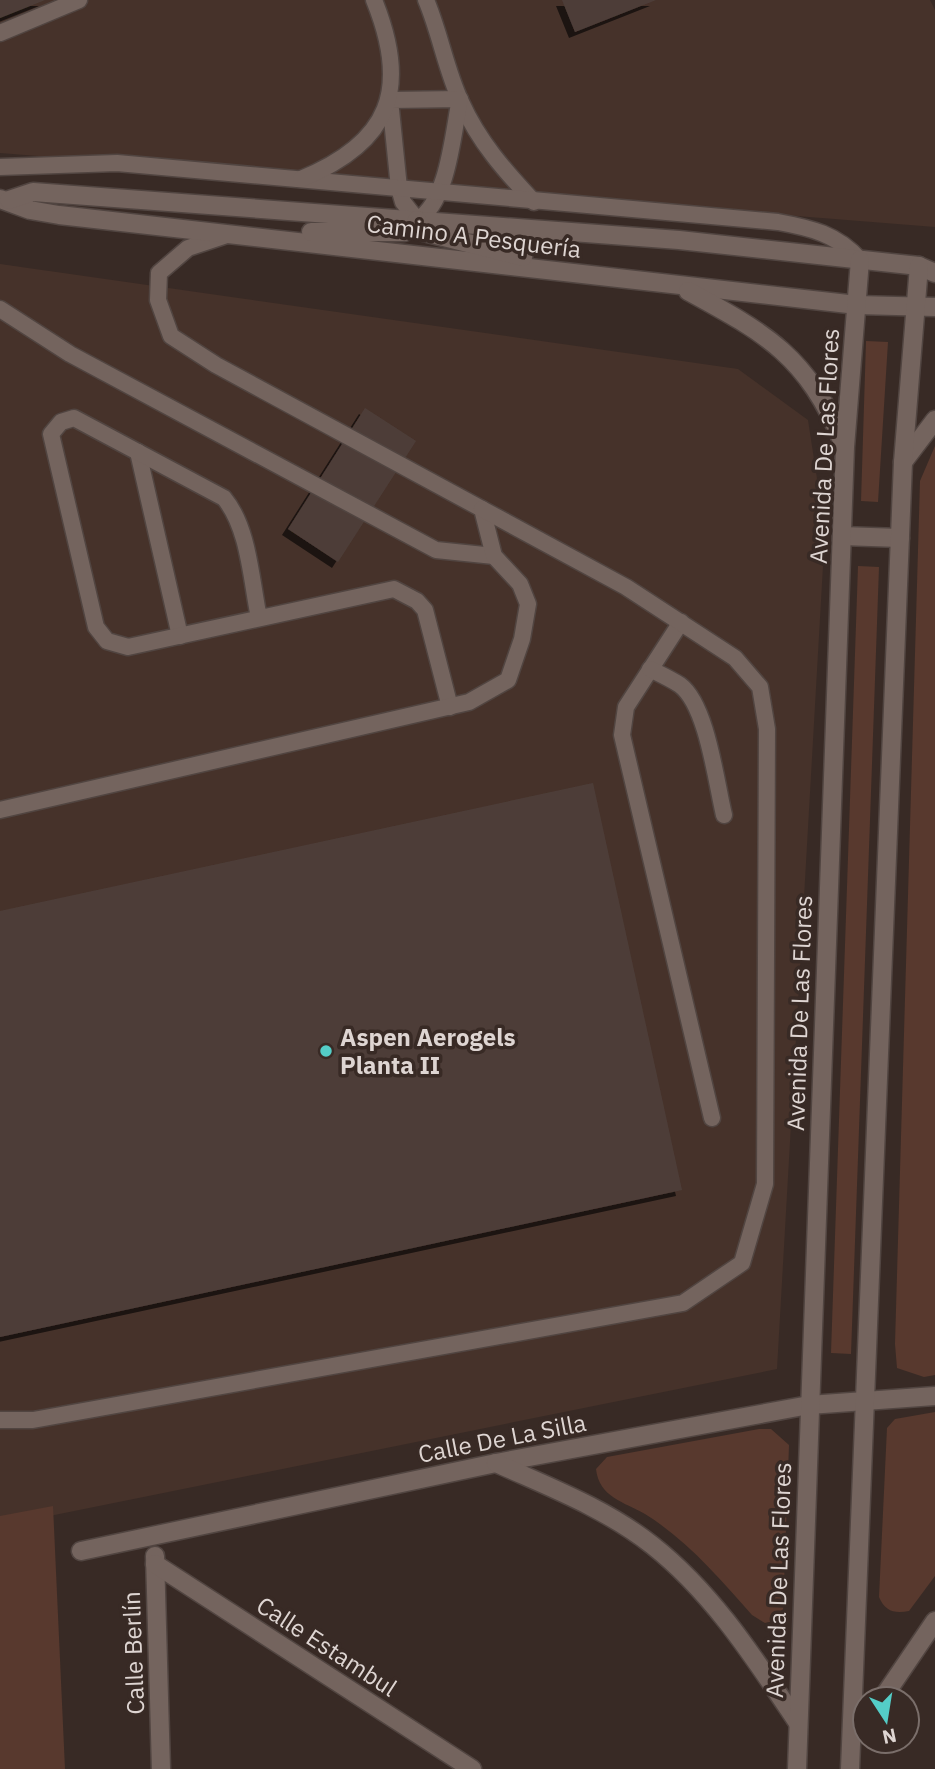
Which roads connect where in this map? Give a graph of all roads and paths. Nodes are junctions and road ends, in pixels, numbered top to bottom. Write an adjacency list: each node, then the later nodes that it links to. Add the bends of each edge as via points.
1 (79, 0): 4 (lane)
2 (374, 0): 6 (lane, via 385,36)
3 (426, 0): 5 (lane)
4 (0, 33)
5 (460, 99): 6 (lane); 10 (lane); 12 (lane, via 487,148)
6 (390, 100): 8 (lane, via 360,144 323,170); 9 (lane)
7 (0, 167): 8 (lane, via 117,163)
8 (298, 180): 9 (lane)
9 (399, 188): 10 (lane); 13 (lane)
10 (440, 192): 12 (lane); 13 (lane)
11 (5, 200): 13 (street, Camino A Pesquería, via 33,192); 14 (street, Camino A Pesquería, via 59,215)
12 (534, 202): 16 (lane, via 798,226 845,243)
13 (417, 220): 15 (street, via 404,232 291,232); 16 (street, Camino A Pesquería, via 679,240); 17 (street, via 424,232 538,261)
14 (232, 233): 15 (street, Camino A Pesquería); 28 (lane, via 188,248 159,273 158,300 171,336)
15 (282, 239): 17 (street, Camino A Pesquería)
16 (860, 260): 18 (street, Camino A Pesquería); 20 (street, Avenida De Las Flores)
17 (543, 269): 19 (street, Camino A Pesquería)
18 (927, 269): 22 (street)
19 (679, 285): 20 (street, Camino A Pesquería); 25 (street, via 768,336 790,357 823,401)
20 (856, 305): 22 (street, Camino A Pesquería); 25 (street, Avenida De Las Flores)
21 (935, 307): 22 (street, Camino A Pesquería)
22 (916, 308): 27 (street)
23 (0, 309): 31 (lane, via 70,354 436,550)
24 (935, 419): 27 (street)
25 (845, 447): 29 (street, Avenida De Las Flores)
26 (138, 452): 32 (lane, via 224,498 234,510); 34 (lane); 34 (lane, via 74,418 61,422 51,434 96,627 107,640 128,647)
27 (903, 462): 30 (street)
28 (482, 509): 31 (lane); 33 (lane)
29 (842, 536): 30 (street); 42 (street, Avenida De Las Flores)
30 (900, 538): 41 (street)
31 (494, 556): 36 (lane, via 520,584 528,604 519,650 508,680)
32 (259, 618): 34 (lane); 36 (lane, via 394,589 425,610)
33 (681, 622): 35 (lane); 43 (lane, via 735,658 760,687 767,729 765,1184 742,1263 682,1303 33,1420)
34 (180, 636)
35 (650, 669): 38 (lane, via 681,685 692,698); 39 (lane, via 626,707 622,735)
36 (450, 707): 37 (lane)
37 (0, 810)
38 (724, 815)
39 (712, 1118)
40 (935, 1396): 41 (street, Calle De La Silla)
41 (864, 1401): 42 (street, Calle De La Silla); 49 (street)
42 (809, 1405): 44 (street, Calle De La Silla); 51 (street, Avenida De Las Flores)
43 (0, 1420)
44 (496, 1463): 45 (street, Calle De La Silla); 51 (street, via 591,1505 652,1545 705,1594)
45 (155, 1536): 46 (street, Calle De La Silla); 47 (street, Calle Berlín)
46 (81, 1551)
47 (155, 1564): 53 (street, Calle Berlín); 54 (street, Calle Estambul)
48 (933, 1629): 50 (street)
49 (853, 1685)
50 (893, 1685)
51 (798, 1723): 55 (street, Avenida De Las Flores)
52 (851, 1746): 56 (street)
53 (161, 1769)
54 (472, 1769)
55 (797, 1769)
56 (850, 1769)

